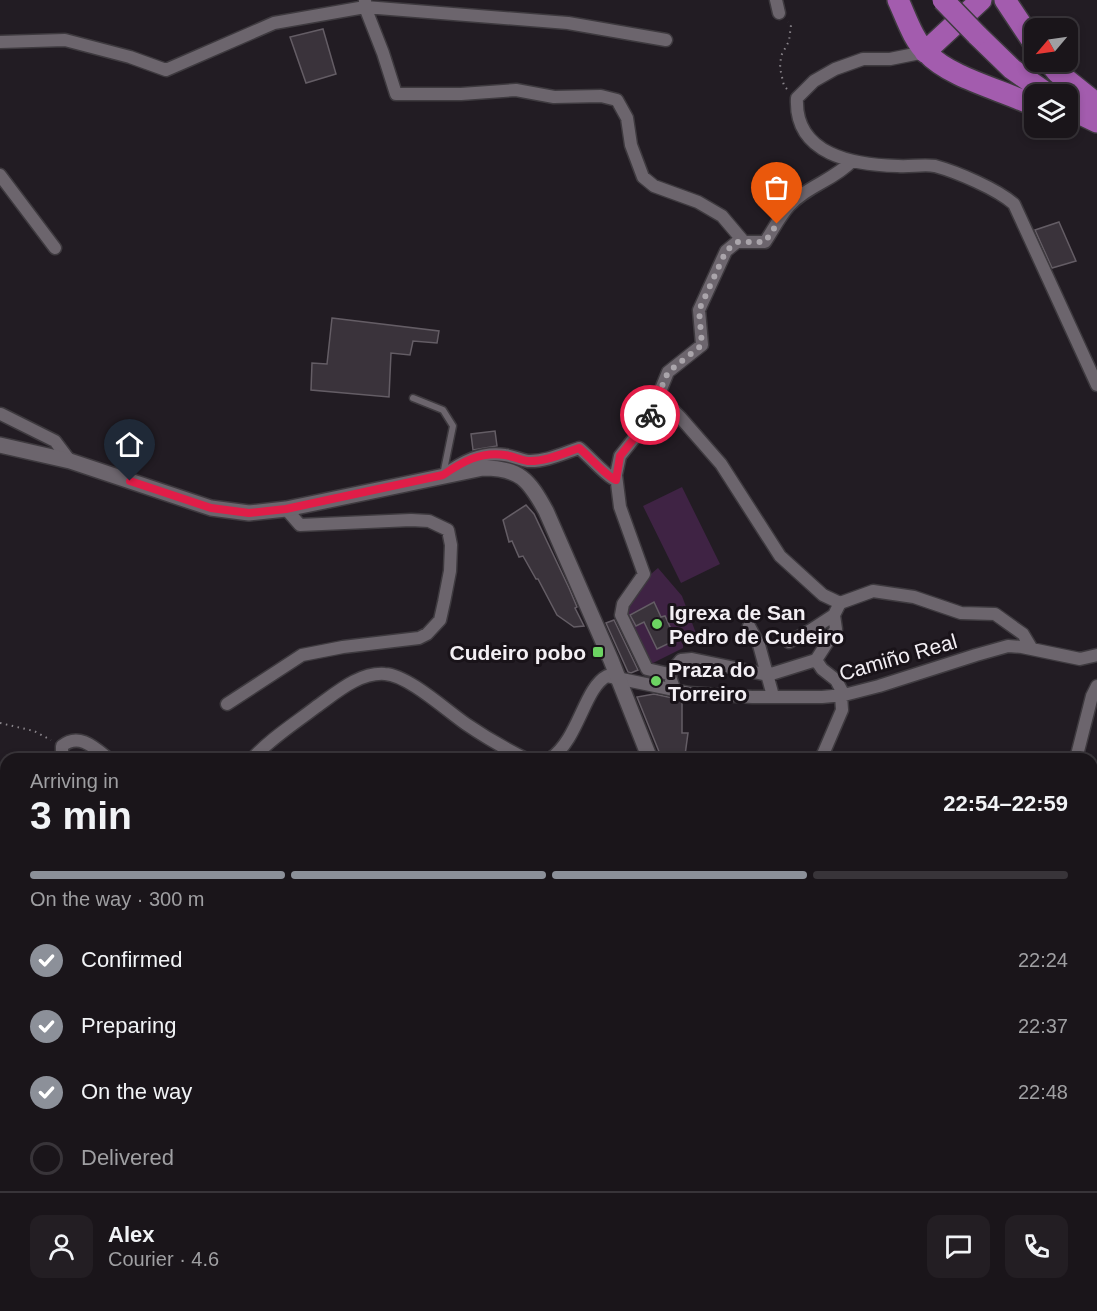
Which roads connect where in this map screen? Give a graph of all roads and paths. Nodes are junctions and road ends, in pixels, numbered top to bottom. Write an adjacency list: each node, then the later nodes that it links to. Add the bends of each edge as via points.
1 (776, 0): 7 (street)
2 (898, 0): 11 (highway)
3 (943, 0): 13 (highway, bridge, via 1012,69)
4 (981, 0): 11 (highway)
5 (1005, 0): 8 (highway)
6 (365, 4): 9 (street, via 568,23); 10 (street, via 274,23 166,70 65,40); 23 (street, via 396,94 516,90 554,97 601,96 617,100 627,118 631,145 643,177 654,186 698,202 722,216)
7 (779, 14): 14 (path, via 791,25 780,68 784,86)
8 (1024, 28)
9 (666, 40)
10 (0, 42)
11 (925, 52): 14 (street, via 854,62 814,81); 15 (highway, via 946,69)
12 (1058, 72): 16 (highway)
13 (1034, 84)
14 (797, 98): 21 (street, via 796,111 805,132 820,149)
15 (1024, 100)
16 (1097, 104)
17 (1078, 113): 18 (highway)
18 (1097, 122)
19 (1078, 127): 20 (highway)
20 (1097, 136)
21 (852, 161): 23 (street, via 789,206 765,242); 25 (street, via 934,166 1004,195 1014,204)
22 (0, 175): 24 (street)
23 (744, 242): 26 (street, via 737,242 726,251 699,310 702,345 668,372)
24 (55, 248)
25 (1097, 385)
26 (658, 395): 32 (street, via 648,421 620,456); 34 (street, via 721,464 780,556 823,595)
27 (412, 398): 31 (lane, via 443,410 453,426)
28 (1, 414): 30 (street, via 55,441)
29 (0, 445): 30 (street)
30 (70, 461): 33 (street, via 211,508 249,513)
31 (443, 475): 32 (street, via 480,456 503,454 542,460 579,448 609,478); 33 (street); 44 (street, via 494,468 512,471 526,479 546,511)
32 (616, 480): 42 (street, via 620,507 644,574 623,604 621,615 646,669)
33 (286, 509): 49 (street, via 300,525 411,520 429,521 447,530 450,571 440,620 419,638 302,655)
34 (840, 603): 35 (street); 39 (street, via 873,591 914,597 961,614 995,614 1023,634)
35 (834, 615): 37 (street); 40 (street, via 836,629)
36 (749, 626): 43 (street)
37 (811, 630): 38 (street); 40 (street)
38 (789, 642)
39 (1032, 649): 41 (street, Camiño Real, via 1080,659); 47 (street, Camiño Real, via 998,648)
40 (819, 655): 43 (street); 47 (street, via 822,669 836,681)
41 (1097, 655)
42 (669, 674): 43 (street, via 681,660 692,658); 46 (street)
43 (768, 675): 48 (street)
44 (618, 677): 46 (street, Camiño Real); 56 (street, via 602,679 572,735); 57 (street)
45 (1097, 686): 59 (street)
46 (675, 691): 48 (street, Camiño Real)
47 (842, 695): 48 (street, Camiño Real); 58 (street, via 842,710)
48 (773, 696)
49 (226, 704)
50 (0, 723): 51 (path, via 34,731)
51 (62, 746): 52 (street); 53 (street, via 80,740)
52 (62, 753)
53 (101, 753)
54 (258, 753): 55 (street, via 347,686 384,673 405,680 467,725)
55 (516, 753)
56 (556, 753)
57 (648, 753)
58 (824, 753)
59 (1078, 753)

